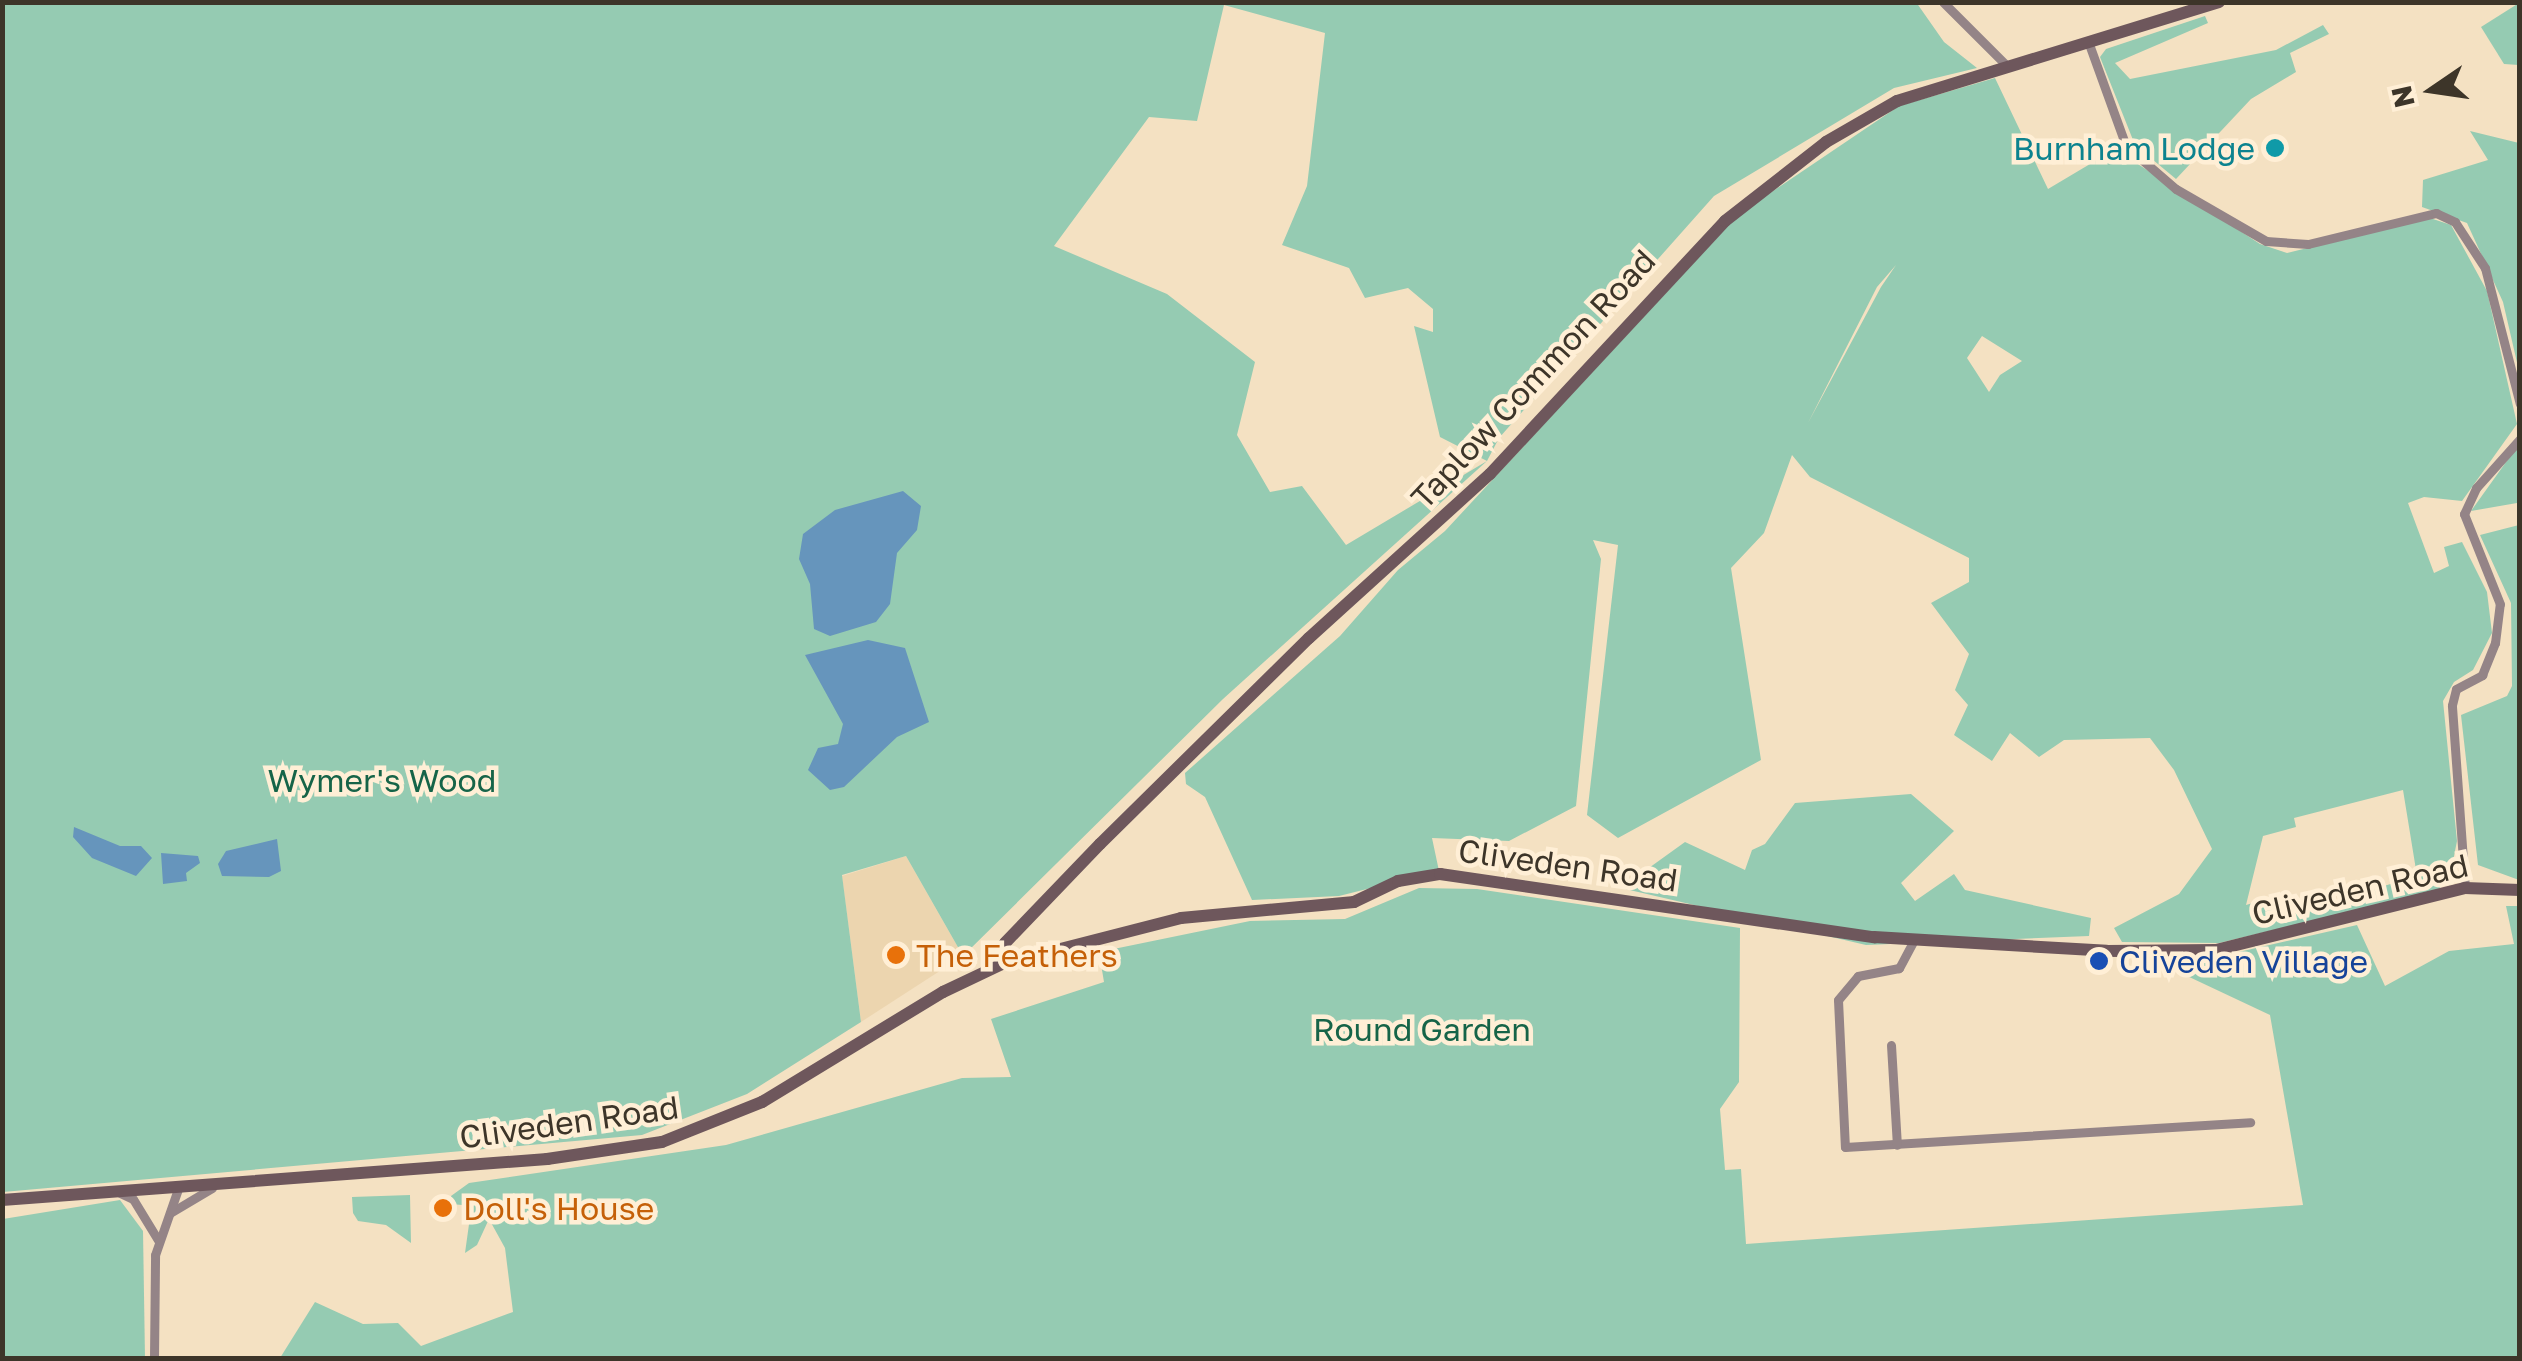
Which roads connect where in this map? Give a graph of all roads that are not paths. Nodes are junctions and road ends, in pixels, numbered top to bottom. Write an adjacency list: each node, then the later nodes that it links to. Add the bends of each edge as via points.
1 (1943, 2): 4 (street)
2 (2219, 2): 3 (street, Taplow Common Road)
3 (2090, 44): 4 (street, Taplow Common Road); 5 (street, via 2126,146 2176,189 2266,240 2308,244 2436,213 2455,222 2485,268)
4 (2006, 65): 10 (street, Taplow Common Road, via 1861,118 1725,221 1490,474 1309,638 1100,844 1005,943)
5 (2520, 404)
6 (2520, 439): 7 (street, via 2476,488 2464,514 2500,604 2482,675 2456,689 2452,705)
7 (2465, 888): 8 (street, Cliveden Road); 9 (street, Cliveden Road, via 2216,950)
8 (2520, 890)
9 (1914, 940): 10 (street, Cliveden Road, via 1440,874 1398,881 1354,902 1181,918); 13 (street, via 1899,968 1858,976 1835,1010 1845,1147)
10 (1002, 964): 14 (street, Cliveden Road, via 699,1131 547,1159)
11 (1891, 1045): 13 (street)
12 (2250, 1122): 13 (street)
13 (1897, 1144)
14 (224, 1183): 15 (street, Cliveden Road); 18 (street)
15 (180, 1184): 16 (street, Cliveden Road); 18 (street)
16 (118, 1192): 17 (street, Cliveden Road); 19 (street, via 133,1199)
17 (2, 1200)
18 (166, 1217): 19 (street)
19 (158, 1240): 20 (street)
20 (154, 1358)

